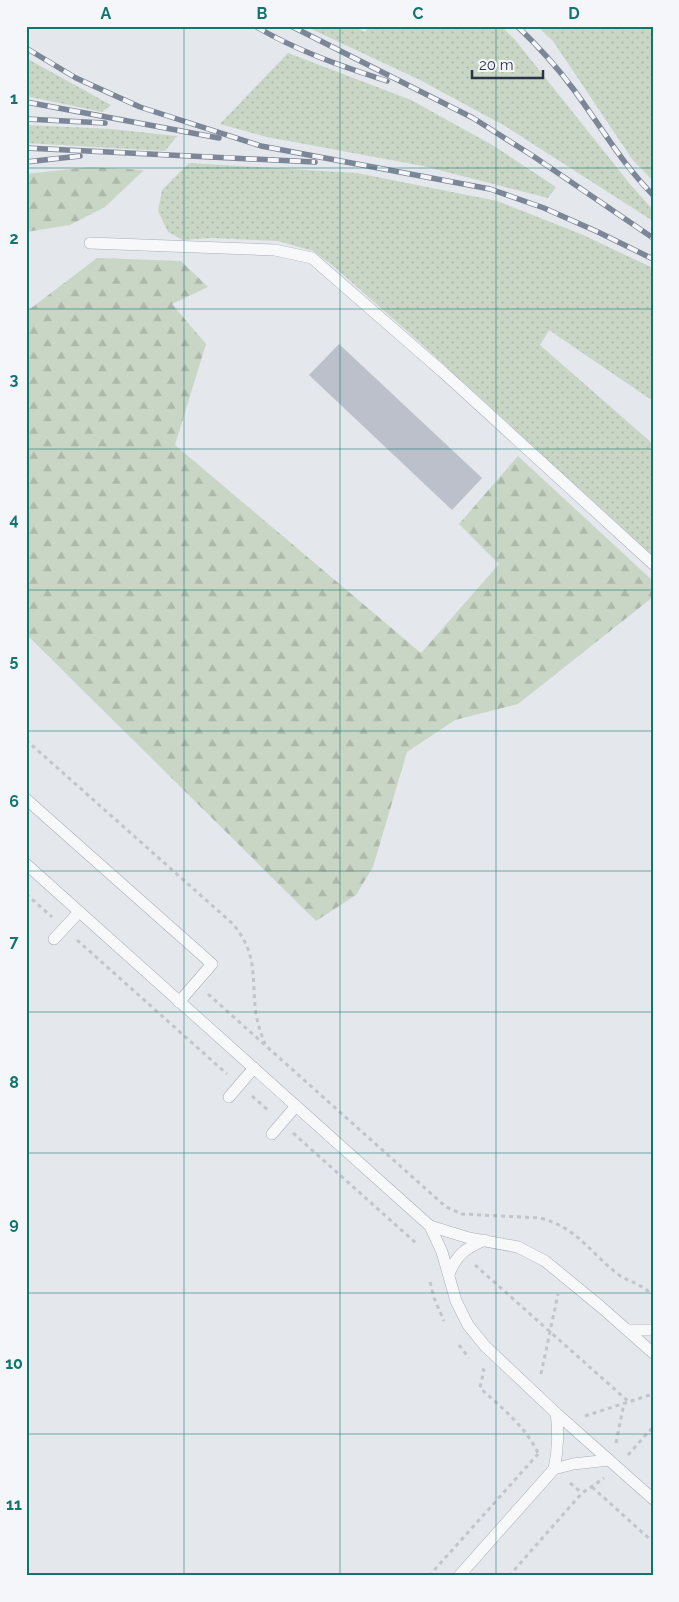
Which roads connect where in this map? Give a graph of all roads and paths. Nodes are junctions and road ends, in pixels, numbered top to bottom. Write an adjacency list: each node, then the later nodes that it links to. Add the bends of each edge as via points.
1 (90, 243): 2 (lane, via 275,250 312,258 444,373)
2 (653, 564)
3 (26, 740): 12 (path, via 233,924 251,956 256,1012)
4 (26, 799): 10 (lane, via 212,964)
5 (26, 864): 7 (lane)
6 (26, 894): 8 (path)
7 (79, 912): 8 (lane); 11 (lane)
8 (64, 928): 9 (lane); 14 (path)
9 (54, 939)
10 (196, 983): 11 (lane); 12 (path)
11 (179, 1002): 13 (lane)
12 (265, 1045): 26 (path, via 446,1207 462,1214 552,1221 575,1234 620,1276 643,1286)
13 (254, 1068): 14 (lane); 16 (lane)
14 (240, 1085): 15 (lane); 17 (path)
15 (229, 1097)
16 (296, 1106): 17 (lane); 19 (lane)
17 (282, 1123): 18 (lane); 21 (path)
18 (272, 1134)
19 (430, 1226): 20 (lane); 23 (lane)
20 (484, 1240): 23 (lane, via 460,1253); 28 (lane, via 518,1247 545,1261)
21 (421, 1248)
22 (470, 1261): 30 (path)
23 (448, 1274): 39 (lane, via 456,1301 485,1346)
24 (430, 1278): 27 (path, via 434,1298)
25 (559, 1289): 30 (path)
26 (653, 1295)
27 (447, 1327)
28 (627, 1330): 29 (lane); 32 (lane)
29 (653, 1330)
30 (550, 1331): 35 (path); 37 (path)
31 (457, 1342): 33 (path)
32 (653, 1353)
33 (474, 1362)
34 (479, 1366): 42 (path, via 484,1370 480,1388 517,1421)
35 (539, 1382)
36 (653, 1394): 37 (path)
37 (629, 1402): 38 (path)
38 (624, 1403): 40 (path); 43 (path)
39 (556, 1413): 43 (lane); 44 (lane, via 558,1449)
40 (577, 1418)
41 (653, 1427): 43 (path)
42 (538, 1454): 44 (path); 49 (path)
43 (613, 1459): 44 (lane); 45 (path, via 610,1474); 47 (lane)
44 (554, 1469): 46 (path); 50 (lane)
45 (592, 1487): 46 (path); 48 (path)
46 (582, 1493): 51 (path)
47 (653, 1499)
48 (653, 1542)
49 (429, 1576)
50 (458, 1576)
51 (509, 1576)

